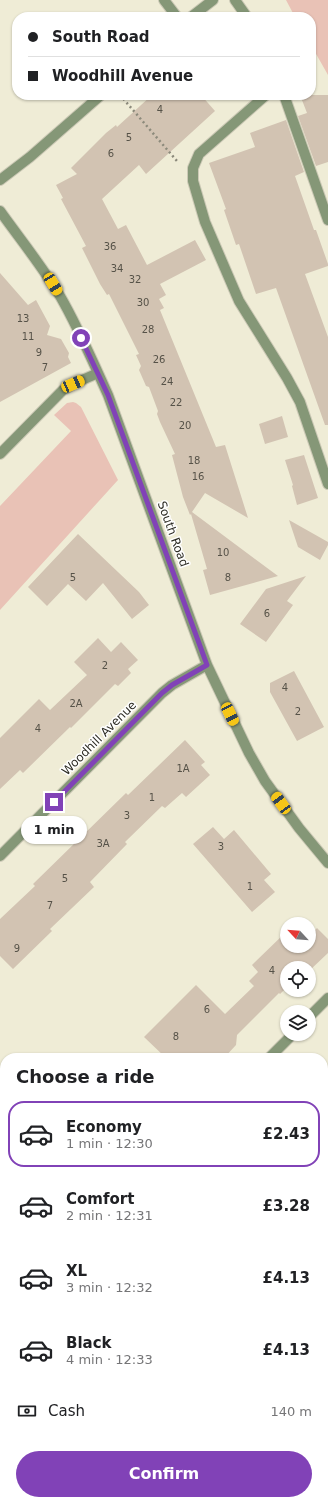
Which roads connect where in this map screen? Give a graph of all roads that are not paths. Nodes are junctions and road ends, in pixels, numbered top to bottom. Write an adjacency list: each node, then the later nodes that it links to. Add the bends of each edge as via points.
1 (164, 0): 4 (street)
2 (213, 0): 5 (street)
3 (235, 0): 6 (street)
4 (173, 12)
5 (197, 12)
6 (243, 12)
7 (95, 100): 10 (street)
8 (260, 100): 15 (street, via 199,154 193,168 193,181 205,222 239,301 300,402)
9 (286, 100): 12 (street)
10 (0, 180)
11 (0, 211): 13 (street, South Road, via 61,297)
12 (328, 220)
13 (98, 373): 14 (street, via 64,390); 16 (street, South Road)
14 (0, 454)
15 (328, 484)
16 (207, 665): 17 (street, Woodhill Avenue, via 162,693); 18 (street, South Road, via 265,781)
17 (0, 856)
18 (328, 863)
19 (328, 998): 20 (street)
20 (316, 1010)
21 (286, 1041): 22 (street)
22 (274, 1053)

